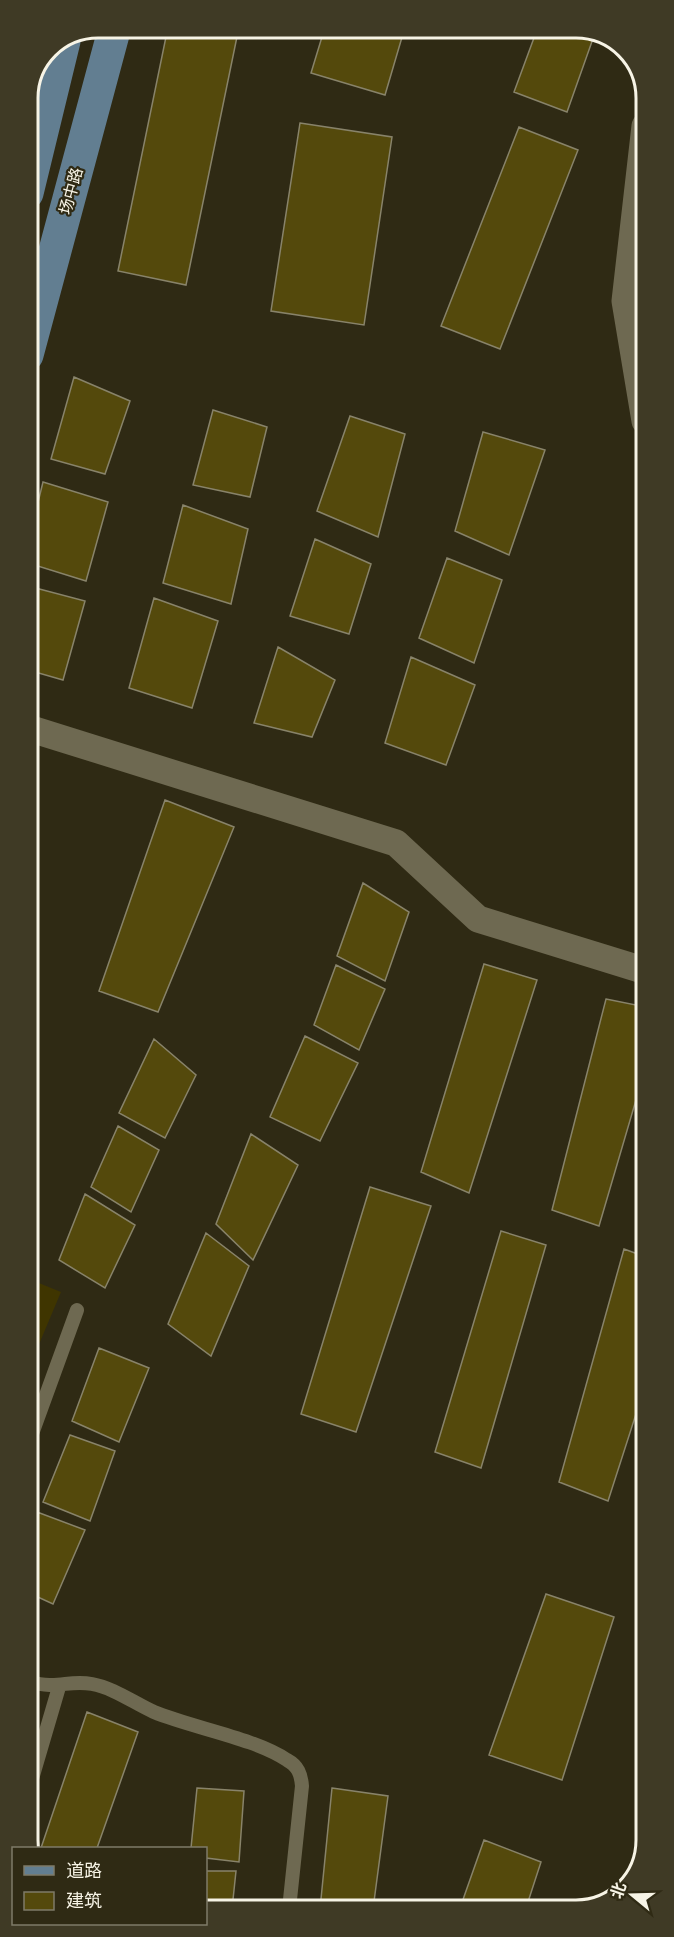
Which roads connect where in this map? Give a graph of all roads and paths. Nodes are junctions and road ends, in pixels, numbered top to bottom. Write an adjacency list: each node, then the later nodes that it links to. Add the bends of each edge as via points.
1 (112, 38): 5 (main road, 场中路)
2 (62, 50): 3 (main road)
3 (38, 148)
4 (636, 204): 6 (street, via 625,300)
5 (38, 314)
6 (636, 367)
7 (38, 731): 8 (street, via 396,843 478,918)
8 (636, 967)
9 (77, 1310): 10 (lane)
10 (38, 1417)
11 (38, 1683): 12 (lane)
12 (59, 1687): 13 (lane); 14 (lane, via 75,1683 95,1685 178,1721 265,1749 293,1763 302,1786)
13 (38, 1758)
14 (290, 1899)

